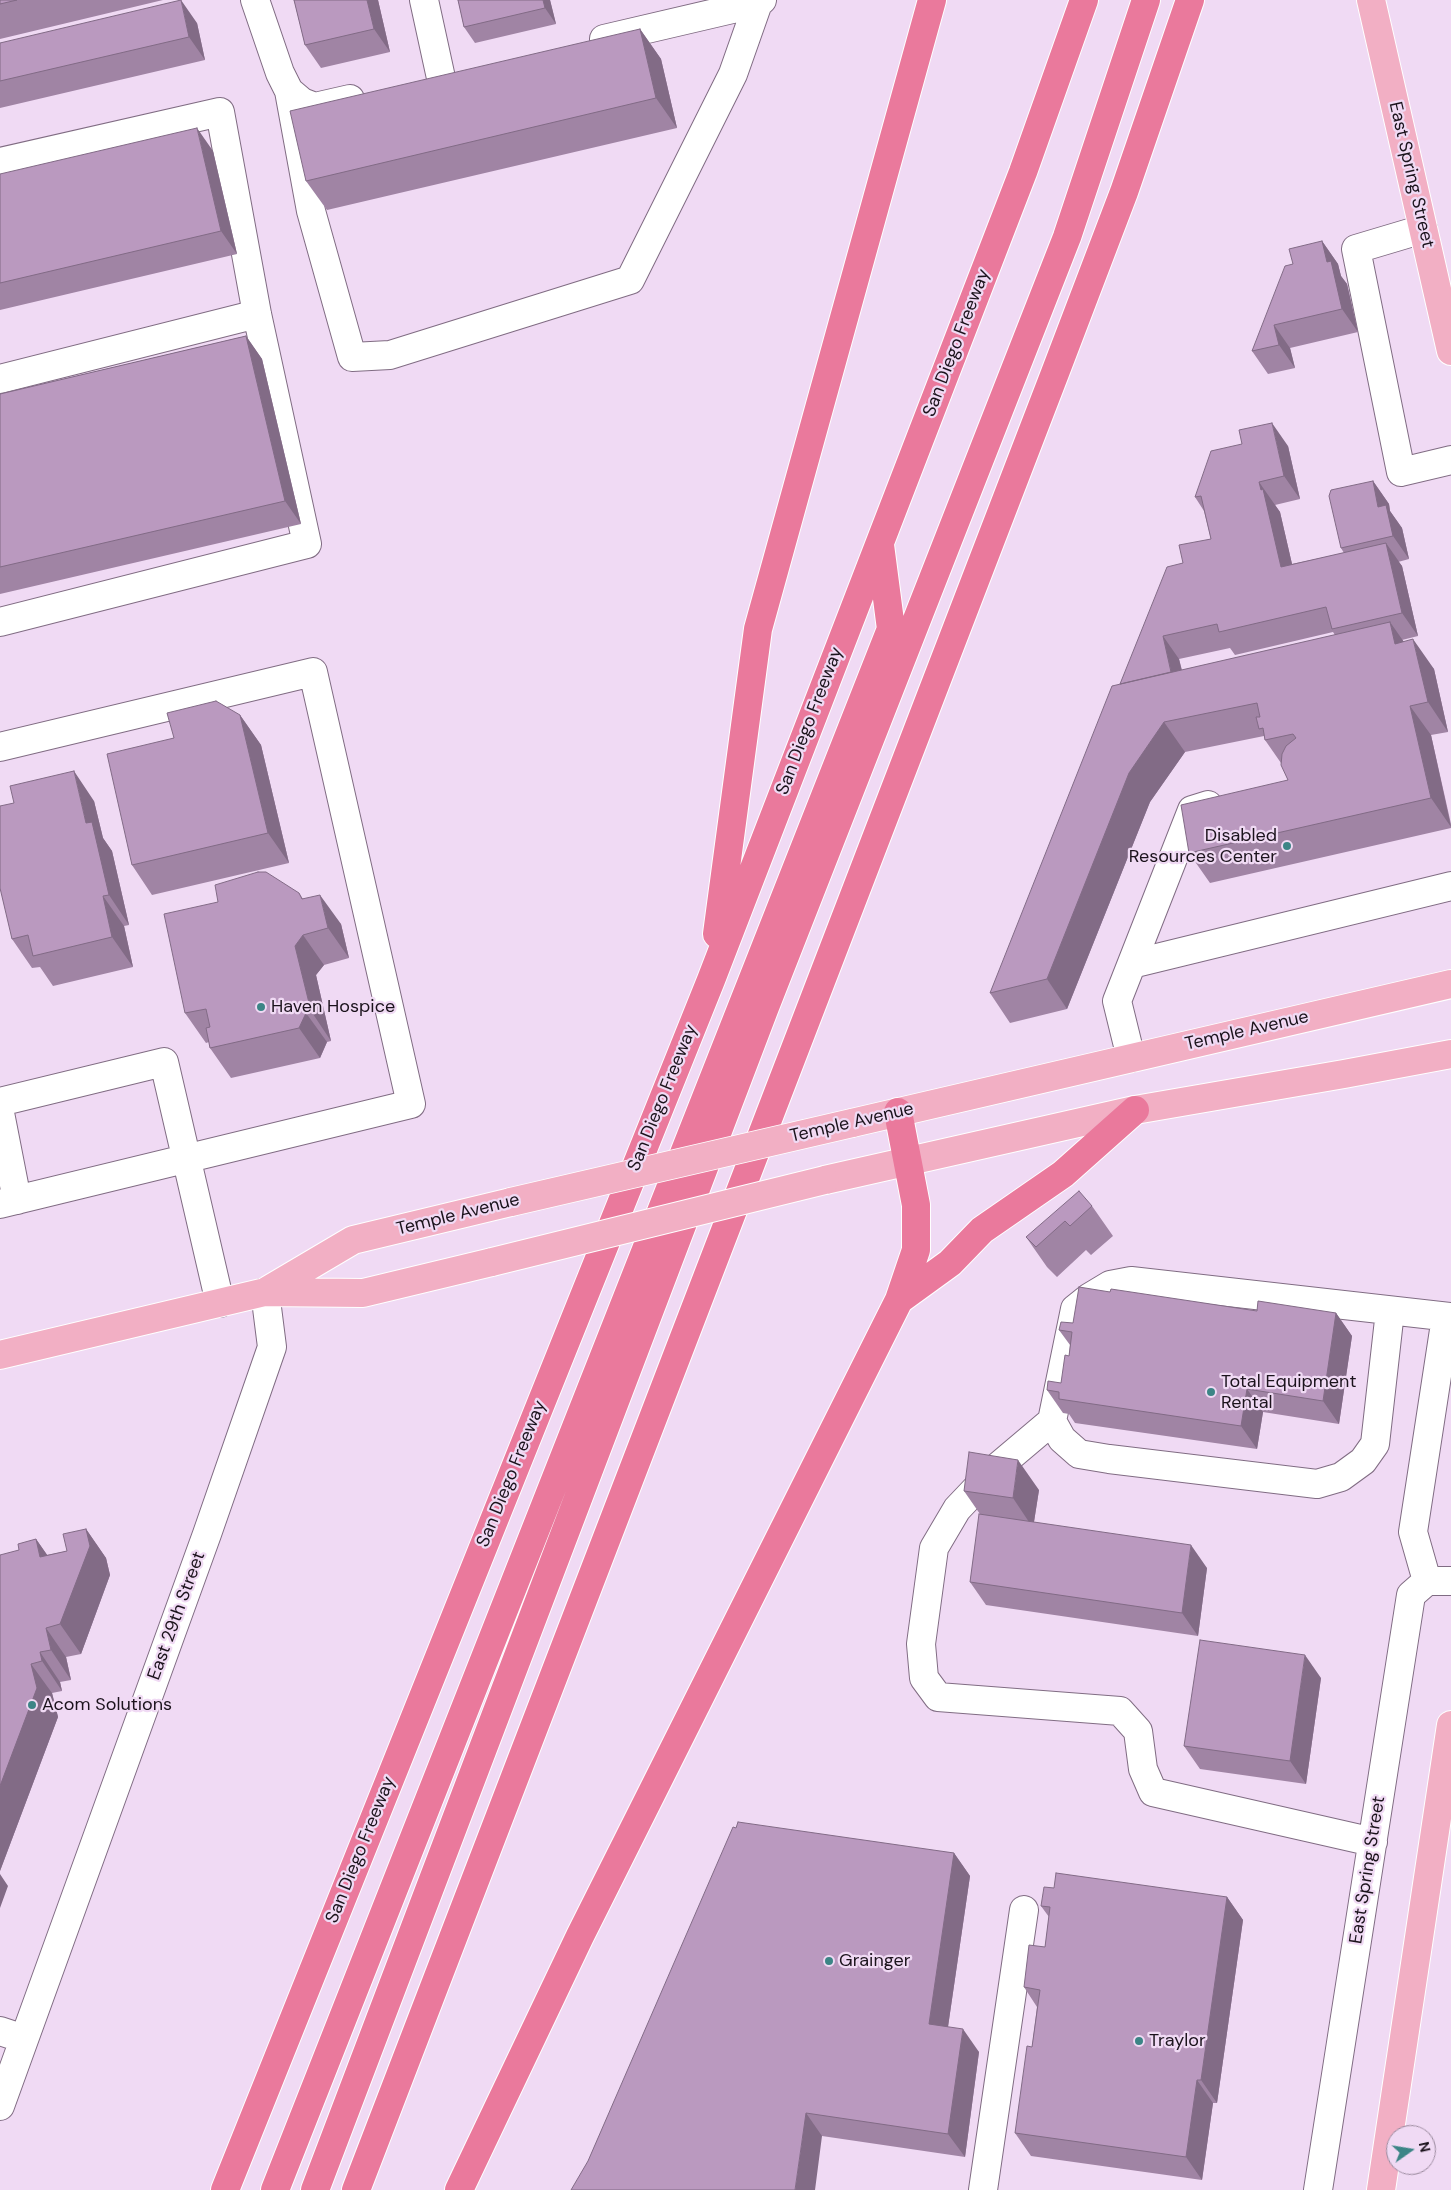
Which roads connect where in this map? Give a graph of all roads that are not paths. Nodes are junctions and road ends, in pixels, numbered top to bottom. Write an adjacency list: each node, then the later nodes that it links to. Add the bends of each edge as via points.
1 (255, 0): 11 (street)
2 (424, 0): 10 (street, via 431,80)
3 (932, 0): 25 (highway, via 758,629)
4 (1084, 0): 19 (highway, San Diego Freeway, via 1023,172)
5 (1146, 0): 51 (highway, via 1067,237 709,1152)
6 (1190, 0): 52 (highway, via 1124,192 1056,373)
7 (1370, 0): 14 (main road, East Spring Street)
8 (760, 1): 9 (street); 11 (street, via 733,74 630,280 390,355 352,358 311,212)
9 (575, 46)
10 (469, 71)
11 (289, 91): 12 (street, via 302,102 315,107)
12 (373, 93)
13 (0, 162): 15 (street, via 220,112)
14 (1423, 229): 16 (main road, East Spring Street); 18 (street, via 1356,249 1401,472)
15 (257, 314): 17 (street); 20 (street, via 308,544)
16 (1451, 351)
17 (0, 379)
18 (1451, 460)
19 (880, 543): 25 (highway, San Diego Freeway); 50 (highway, via 891,629)
20 (0, 622)
21 (0, 746): 33 (street, via 313,672 411,1104)
22 (1229, 798): 24 (street, via 1192,810)
23 (1451, 886): 24 (street)
24 (1132, 964): 28 (street, via 1117,1001)
25 (711, 980): 49 (highway, San Diego Freeway)
26 (1451, 984): 28 (main road, Temple Avenue)
27 (1451, 1054): 30 (main road, Temple Avenue)
28 (1131, 1058): 31 (main road, Temple Avenue)
29 (0, 1102): 33 (street, via 164,1062)
30 (1135, 1110): 34 (main road, Temple Avenue); 37 (highway, via 1063,1174 982,1230 950,1263)
31 (898, 1112): 34 (highway); 36 (main road, Temple Avenue, bridge, via 354,1240)
32 (0, 1113): 35 (street)
33 (186, 1157): 35 (street); 38 (street)
34 (907, 1161): 36 (main road, Temple Avenue, bridge, via 363,1293); 37 (highway, via 916,1205 916,1250)
35 (9, 1202)
36 (265, 1292): 38 (main road, Temple Avenue); 47 (street, East 29th Street, via 272,1347 210,1525)
37 (899, 1300): 53 (highway, via 580,1936)
38 (220, 1302): 41 (main road, Temple Avenue)
39 (1390, 1311): 40 (street); 42 (street, via 1131,1281 1110,1285 1075,1309); 42 (street, via 1375,1444 1363,1461 1341,1478 1317,1484 1109,1460 1079,1454 1062,1439)
40 (1448, 1317): 43 (street, via 1413,1532)
41 (0, 1355)
42 (1052, 1421): 45 (street, via 994,1470 957,1509 934,1548 921,1644 924,1678 938,1697 1120,1711 1138,1731 1143,1769 1153,1792)
43 (1439, 1581): 45 (street, East Spring Street, via 1411,1595)
44 (1451, 1725): 56 (main road)
45 (1372, 1842): 55 (street, East Spring Street)
46 (1024, 1910): 54 (street)
47 (12, 2035): 48 (street, East 29th Street)
48 (0, 2106)
49 (225, 2190)
50 (276, 2190)
51 (315, 2190)
52 (356, 2190)
53 (459, 2190)
54 (983, 2190)
55 (1318, 2190)
56 (1381, 2190)

